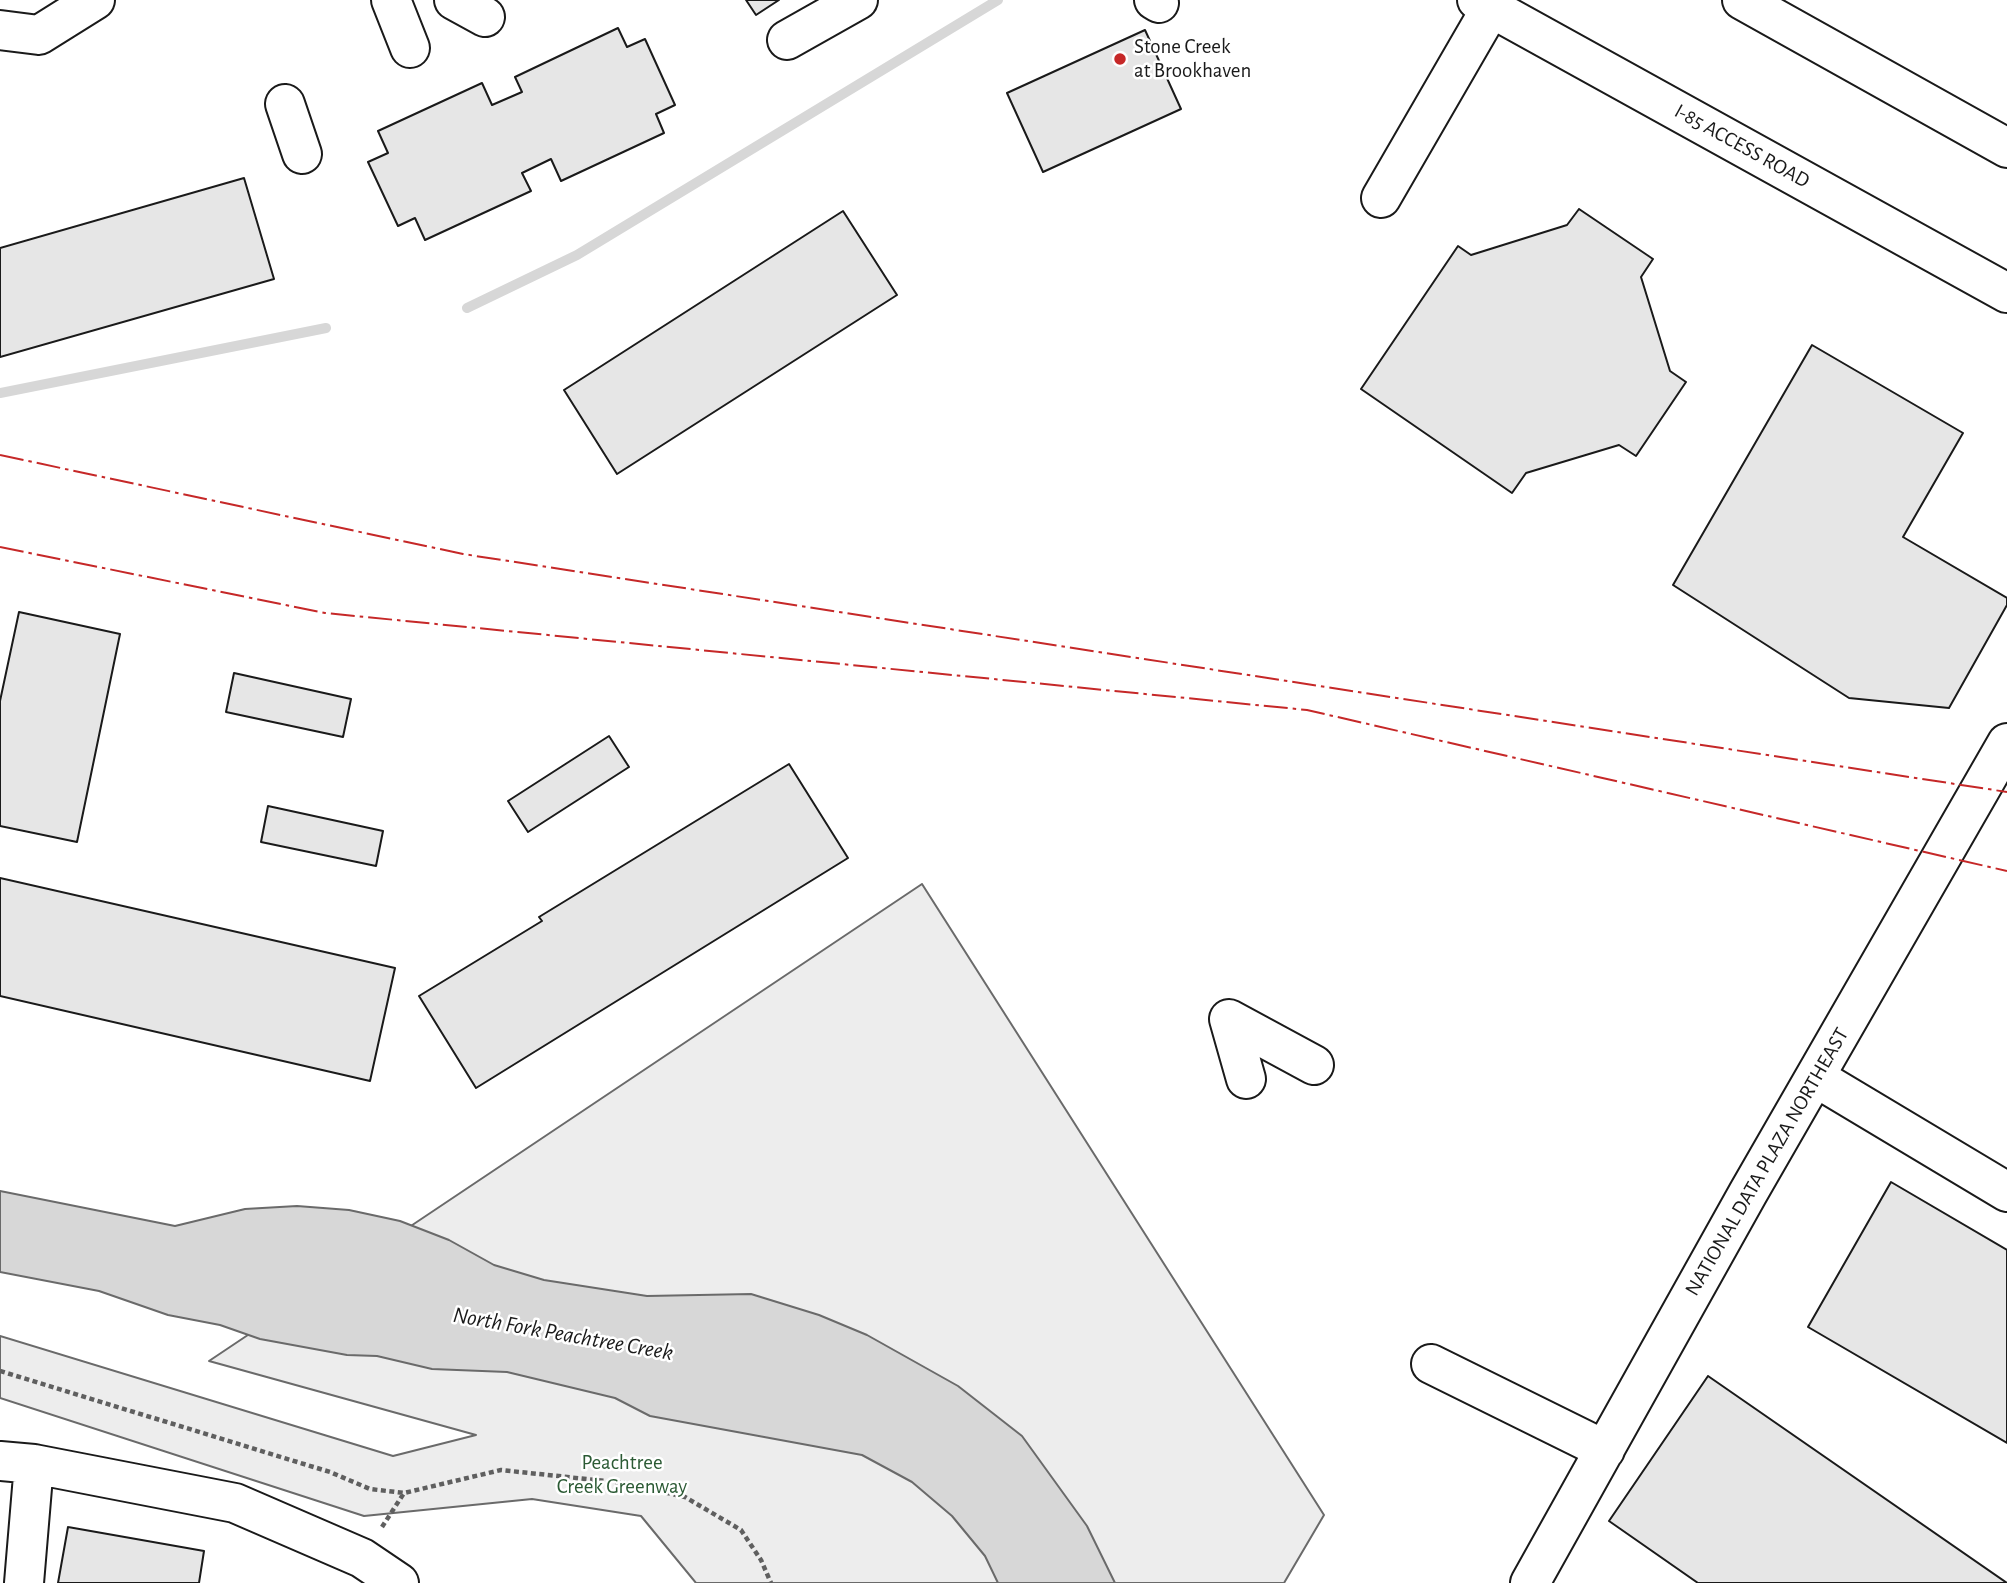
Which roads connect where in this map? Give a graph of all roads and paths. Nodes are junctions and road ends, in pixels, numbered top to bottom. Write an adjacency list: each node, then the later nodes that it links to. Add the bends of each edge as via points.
1 (95, 0): 6 (main road, via 39,35)
2 (390, 0): 8 (main road)
3 (858, 0): 7 (main road)
4 (1742, 0): 10 (main road)
5 (1484, 4): 12 (main road); 13 (main road, I-85 ACCESS ROAD)
6 (0, 30)
7 (787, 40)
8 (410, 47)
9 (285, 104): 11 (main road)
10 (2007, 148)
11 (302, 154)
12 (1381, 198)
13 (2007, 293)
14 (2007, 743): 16 (main road, NATIONAL DATA PLAZA NORTHEAST)
15 (1314, 1065): 17 (main road, via 1229,1019)
16 (1815, 1077): 18 (main road); 21 (main road, NATIONAL DATA PLAZA NORTHEAST)
17 (1246, 1079)
18 (2007, 1192)
19 (1432, 1364): 21 (main road)
20 (0, 1371): 25 (path, via 330,1472 370,1489 404,1493 502,1469 624,1483 685,1497 741,1530)
21 (1605, 1450): 26 (main road, NATIONAL DATA PLAZA NORTHEAST)
22 (17, 1462): 23 (main road); 24 (main road, via 236,1503 362,1558)
23 (24, 1583)
24 (399, 1583)
25 (771, 1583)
26 (1530, 1583)

